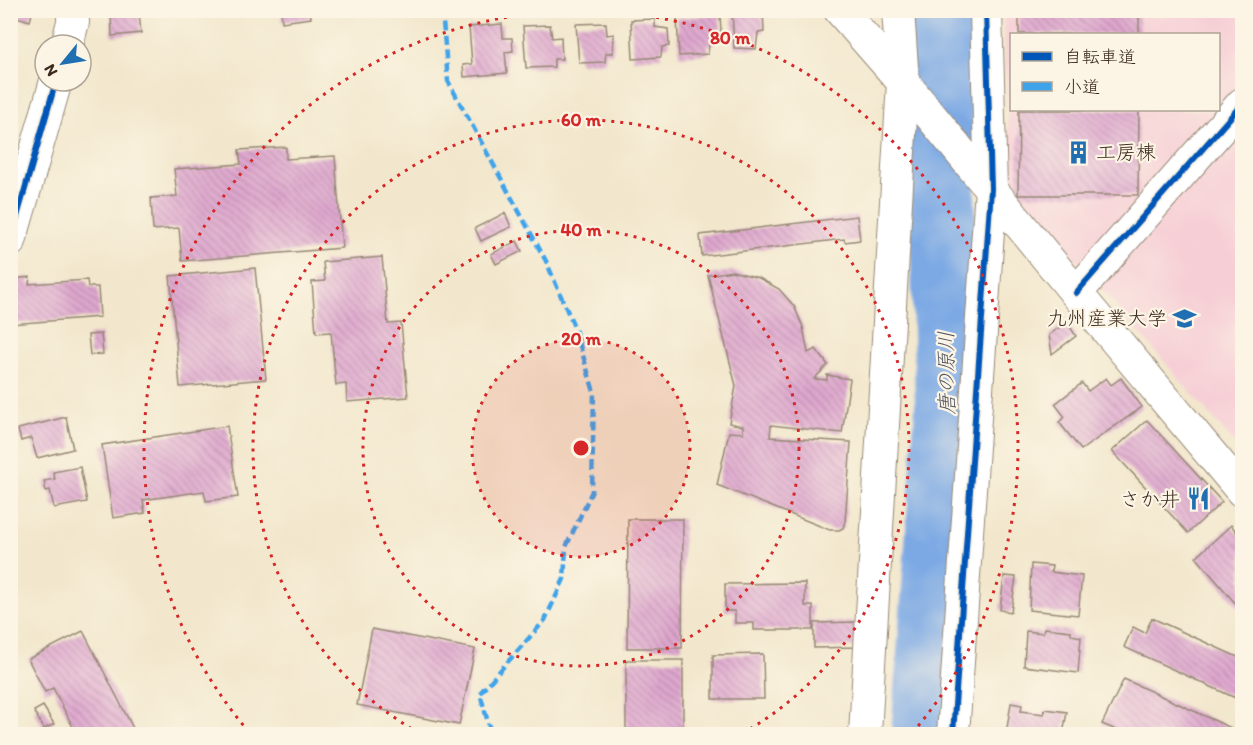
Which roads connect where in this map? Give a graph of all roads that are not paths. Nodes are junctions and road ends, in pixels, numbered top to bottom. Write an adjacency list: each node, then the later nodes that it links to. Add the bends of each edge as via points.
1 (73, 10): 5 (street)
2 (840, 10): 6 (street)
3 (898, 10): 6 (street)
4 (986, 10): 9 (street)
5 (70, 33)
6 (910, 91): 9 (street); 13 (street)
7 (53, 93): 10 (street)
8 (1242, 104): 11 (street)
9 (983, 179): 11 (street); 14 (street)
10 (10, 242)
11 (1076, 293): 12 (street)
12 (1242, 491)
13 (865, 735)
14 (953, 735)

